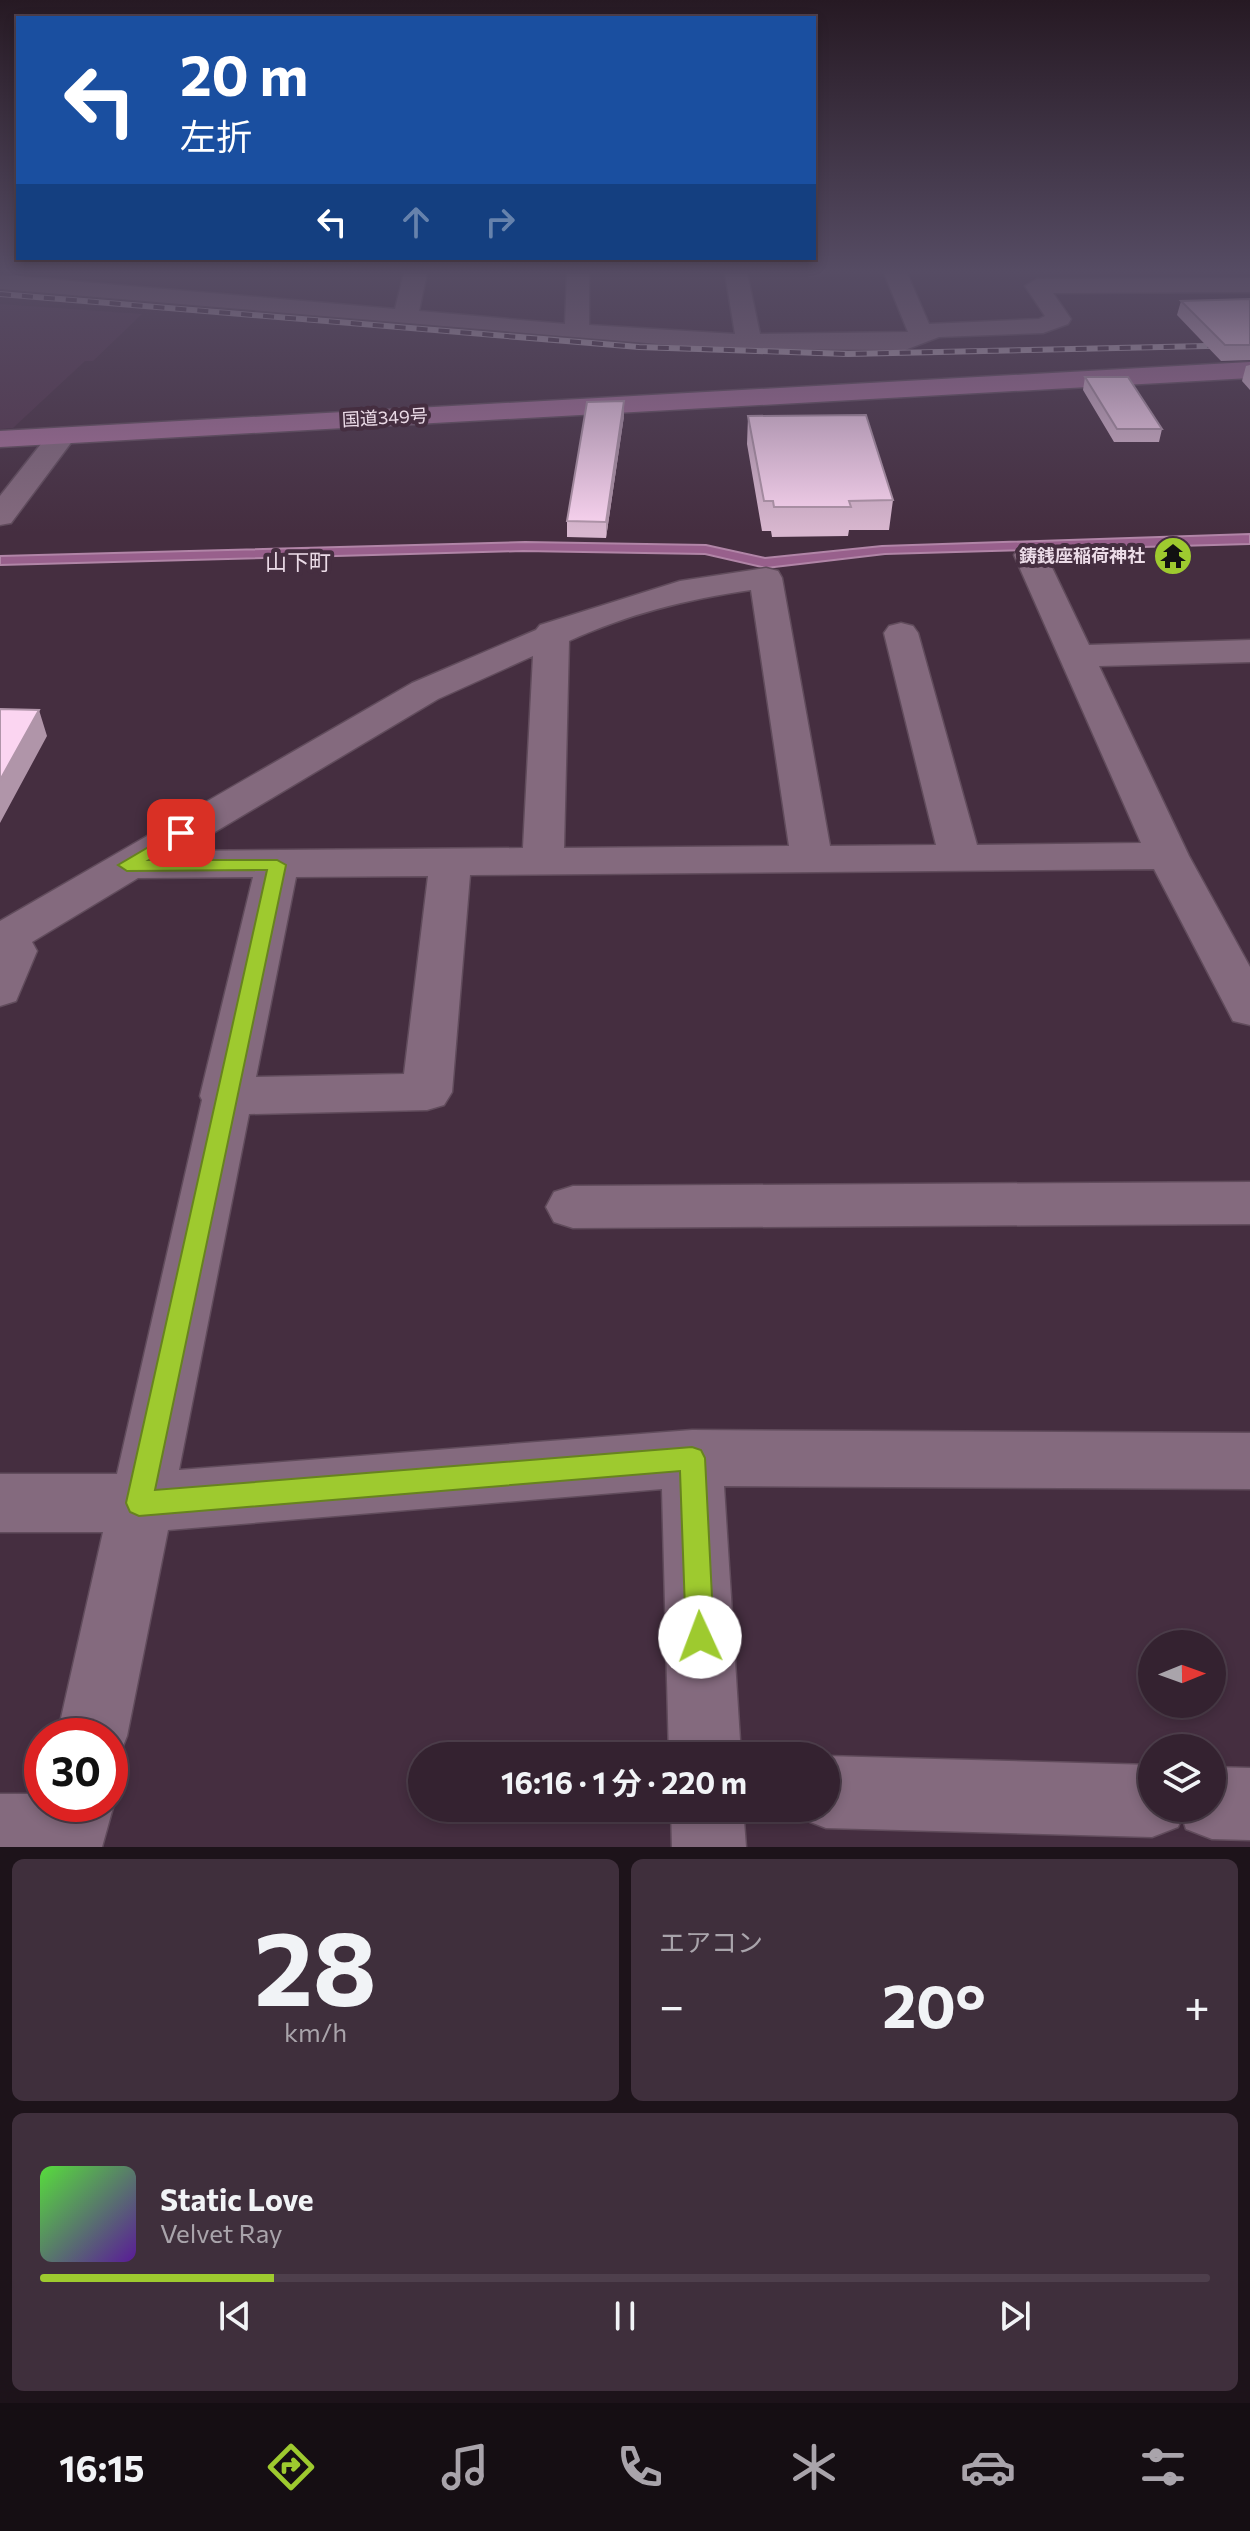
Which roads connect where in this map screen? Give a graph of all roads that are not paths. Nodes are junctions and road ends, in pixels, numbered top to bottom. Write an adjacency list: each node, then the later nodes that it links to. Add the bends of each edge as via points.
1 (1250, 370): 2 (highway, 国道349号)
2 (62, 436): 3 (highway, 国道349号); 4 (street)
3 (0, 439)
4 (0, 516)
5 (1030, 555): 9 (street)
6 (552, 632): 12 (street, via 692,588 766,578); 13 (street); 15 (street, via 425,691)
7 (901, 633): 11 (street)
8 (1250, 651): 9 (street)
9 (1076, 656): 10 (street)
10 (1168, 856): 11 (street); 19 (street)
11 (960, 858): 12 (street)
12 (812, 860): 13 (street)
13 (543, 862): 14 (street)
14 (450, 863): 16 (street); 20 (street, via 427,1092)
15 (127, 865): 16 (street); 17 (street)
16 (277, 865): 20 (street)
17 (0, 943): 18 (street, via 15,951)
18 (0, 990)
19 (1250, 1009)
20 (225, 1096): 26 (street)
21 (1250, 1203): 22 (street)
22 (573, 1207)
23 (692, 1458): 24 (street); 26 (street); 28 (street)
24 (1250, 1461)
25 (0, 1503): 26 (street)
26 (139, 1503): 27 (street)
27 (96, 1718)
28 (704, 1742)
29 (840, 1792): 30 (street)
30 (1138, 1801)
31 (1226, 1803): 32 (street)
32 (1250, 1804)
33 (74, 1822): 35 (street, via 72,1830)
34 (708, 1822): 36 (street)
35 (0, 1831)
36 (709, 1847)

